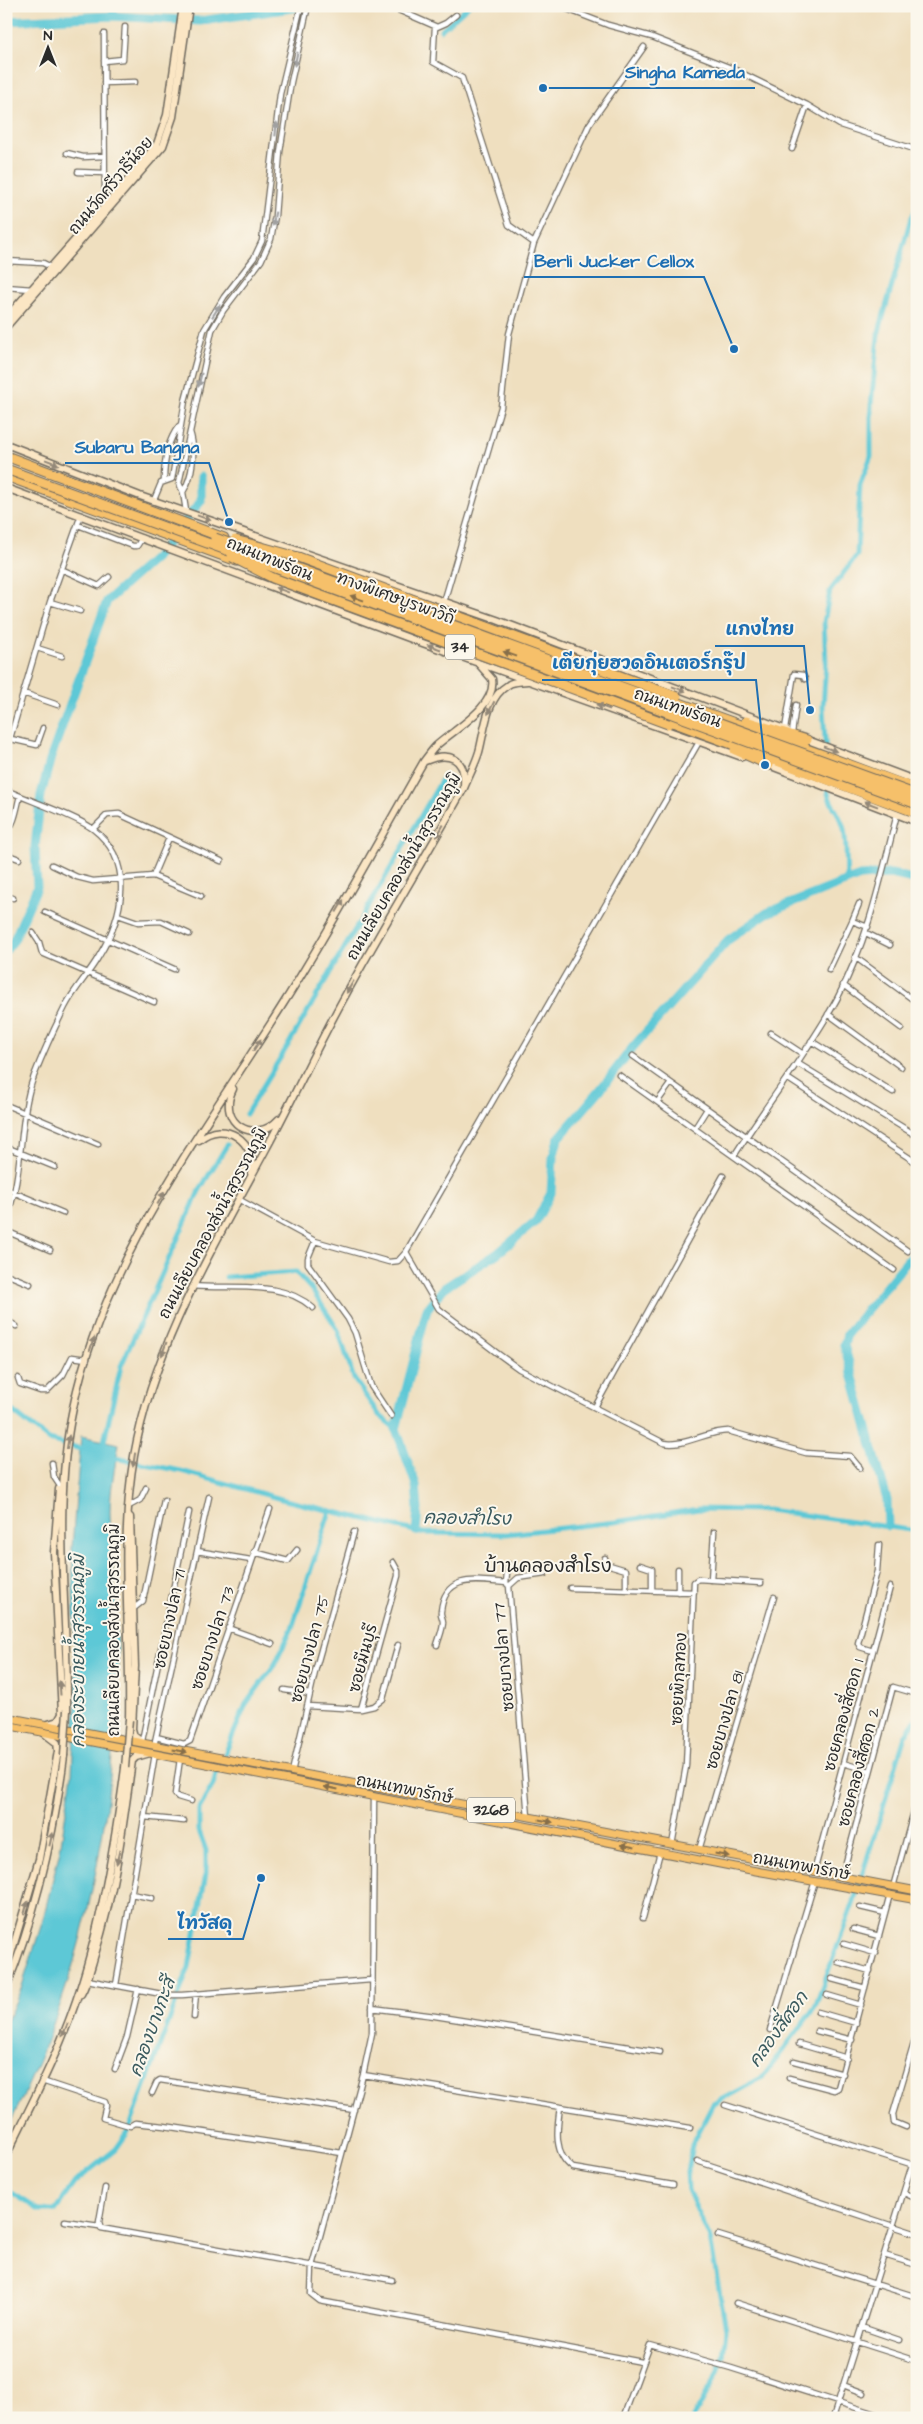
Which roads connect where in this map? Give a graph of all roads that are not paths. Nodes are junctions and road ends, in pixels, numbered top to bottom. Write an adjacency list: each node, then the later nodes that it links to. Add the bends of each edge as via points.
1 (389, 6): 11 (street)
2 (559, 6): 17 (street, via 731,68)
3 (916, 6): 7 (street)
4 (186, 8): 10 (main road, ถนนวัดศรีวารีน้อย)
5 (300, 9): 20 (street, one-way to 5, via 280,94)
6 (308, 9): 21 (street, one-way to 21, via 291,82)
7 (917, 11)
8 (456, 15): 11 (street)
9 (125, 27): 14 (street, via 123,59)
10 (183, 27): 26 (main road, ถนนวัดศรีวารีน้อย, via 161,136); 33 (main road, ถนนวัดศรีวารีน้อย, via 173,117 162,146)
11 (435, 29): 27 (street, via 433,62 462,78 509,224)
12 (104, 34): 14 (street)
13 (644, 47): 27 (street, via 589,125)
14 (104, 61): 16 (street)
15 (135, 82): 16 (street)
16 (104, 83): 23 (street)
17 (807, 104): 18 (street); 19 (street, via 840,124)
18 (792, 149)
19 (917, 150)
20 (274, 151): 21 (street); 34 (street, one-way to 20, via 204,330 254,258 262,241)
21 (280, 152): 35 (street, one-way to 35, via 275,216 267,251 212,330)
22 (67, 153): 23 (street)
23 (104, 156): 25 (street)
24 (78, 172): 25 (street)
25 (104, 173): 26 (street)
26 (105, 206): 29 (main road, ถนนวัดศรีวารีน้อย)
27 (534, 243): 59 (street, via 509,334 501,407)
28 (6, 261): 29 (street, via 43,263)
29 (51, 267): 31 (main road, ถนนวัดศรีวารีน้อย)
30 (6, 287): 31 (street)
31 (33, 289): 32 (main road, ถนนวัดศรีวารีน้อย)
32 (7, 316)
33 (6, 327)
34 (197, 357): 35 (street); 36 (street)
35 (205, 359): 37 (street, one-way to 37)
36 (180, 425): 43 (street); 44 (street, via 168,450)
37 (189, 430): 45 (street); 47 (street, via 192,440 191,477)
38 (6, 444): 48 (main road, ถนนเทพรัตน / 34, one-way to 48)
39 (6, 456): 55 (highway, ถนนเทพรัตน / 34)
40 (6, 460): 53 (highway, ทางพิเศษบูรพาวิถี)
41 (6, 469): 53 (highway, ทางพิเศษบูรพาวิถี, bridge)
42 (6, 476): 65 (highway, ถนนเทพรัตน / 34, via 213,552 418,633)
43 (172, 479): 44 (street); 45 (street)
44 (164, 481): 48 (street)
45 (179, 484): 47 (street)
46 (6, 488): 50 (main road, ถนนเทพรัตน / 34)
47 (183, 492): 49 (street)
48 (154, 500): 49 (main road, ถนนเทพรัตน / 34)
49 (186, 511): 54 (main road, ถนนเทพรัตน / 34, one-way to 54)
50 (81, 516): 51 (street); 52 (main road, ถนนเทพรัตน / 34)
51 (78, 525): 52 (street, via 133,546 137,546); 56 (street)
52 (142, 538): 64 (main road, ถนนเทพรัตน / 34, one-way to 52)
53 (214, 541): 75 (highway, bridge, via 253,544 298,557 677,697); 79 (highway, bridge, via 273,578 722,743); 84 (highway, ทางพิเศษบูรพาวิถี, bridge); 86 (highway, ทางพิเศษบูรพาวิถี, one-way to 53, bridge)
54 (288, 547): 55 (main road, ถนนเทพรัตน); 59 (main road, ถนนเทพรัตน / 34)
55 (298, 565): 62 (highway, ถนนเทพรัตน / 34)
56 (61, 569): 57 (street, via 99,586); 58 (street)
57 (109, 576)
58 (50, 602): 60 (street); 61 (street)
59 (444, 602): 72 (main road, ถนนเทพรัตน / 34, one-way to 72)
60 (80, 611)
61 (36, 648): 63 (street); 68 (street)
62 (536, 651): 65 (highway); 82 (highway, ถนนเทพรัตน / 34)
63 (62, 656)
64 (477, 662): 67 (main road, ถนนเทพรัตน / 34); 78 (main road, ถนนเลียบคลองส่งน้ำสุวรรณภูมิ, via 492,679 491,694 476,714 435,747)
65 (528, 671): 87 (highway, ถนนเทพรัตน / 34, via 722,739)
66 (805, 679): 72 (street, via 803,675 794,674)
67 (527, 681): 76 (main road, ถนนเทพรัตน / 34, one-way to 67); 81 (main road, ถนนเลียบคลองส่งน้ำสุวรรณภูมิ, one-way to 81, via 507,685 500,691 486,719 474,767)
68 (23, 693): 69 (street); 74 (street)
69 (58, 704)
70 (796, 704): 73 (street)
71 (43, 728): 74 (street, via 37,745)
72 (784, 729): 73 (main road, ถนนเทพรัตน / 34)
73 (792, 733): 75 (main road, ถนนเทพรัตน / 34)
74 (11, 738): 77 (street)
75 (808, 740): 80 (main road, ถนนเทพรัตน / 34, one-way to 80)
76 (699, 742): 79 (main road, ถนนเทพรัตน / 34); 157 (street)
77 (6, 752)
78 (424, 761): 81 (main road, via 445,755 456,760 463,771); 124 (main road, ถนนเลียบคลองส่งน้ำสุวรรณภูมิ, one-way to 78, via 286,1000)
79 (769, 765): 88 (main road, ถนนเทพรัตน / 34, one-way to 79)
80 (917, 781)
81 (464, 788): 134 (main road, ถนนเลียบคลองส่งน้ำสุวรรณภูมิ, one-way to 134, via 346,994)
82 (917, 789)
83 (6, 790): 85 (street)
84 (917, 795)
85 (20, 796): 90 (street); 91 (street, via 10,829)
86 (917, 804)
87 (917, 813)
88 (897, 814): 89 (main road, ถนนเทพรัตน / 34); 106 (street)
89 (917, 822)
90 (93, 829): 92 (street, via 107,815 115,813); 98 (street, via 111,849)
91 (6, 831)
92 (169, 838): 95 (street); 97 (street)
93 (6, 854): 94 (street)
94 (19, 859)
95 (221, 861)
96 (52, 865): 98 (street, via 84,879)
97 (153, 876): 98 (street); 100 (street)
98 (122, 880): 104 (street)
99 (6, 896): 101 (street)
100 (201, 896)
101 (13, 898)
102 (859, 904): 105 (street)
103 (45, 912): 109 (street)
104 (118, 914): 108 (street, via 138,922 161,921); 109 (street)
105 (852, 921): 106 (street); 113 (street)
106 (867, 930): 110 (street); 111 (street)
107 (33, 933): 114 (street, via 42,953)
108 (189, 934)
109 (108, 940): 112 (street); 114 (street)
110 (890, 945)
111 (855, 957): 115 (street); 116 (street)
112 (174, 969)
113 (829, 970)
114 (88, 973): 117 (street); 135 (street, via 65,1007 38,1066 30,1087)
115 (843, 985): 118 (street); 119 (street)
116 (915, 1001)
117 (154, 1002)
118 (828, 1014): 121 (street); 126 (street)
119 (901, 1028)
120 (770, 1033): 122 (street)
121 (811, 1041): 122 (street); 130 (street)
122 (802, 1054): 125 (street)
123 (632, 1056): 129 (street)
124 (246, 1062): 134 (main road, via 228,1097 228,1110 235,1122 247,1130 262,1130 274,1125); 141 (main road, ถนนเลียบคลองส่งน้ำสุวรรณภูมิ)
125 (797, 1063): 128 (street); 137 (street)
126 (901, 1067)
127 (619, 1075): 131 (street)
128 (787, 1078): 138 (street); 144 (street)
129 (671, 1083): 131 (street); 133 (street)
130 (893, 1092)
131 (658, 1101): 136 (street)
132 (6, 1105): 135 (street)
133 (707, 1109): 136 (street); 138 (street)
134 (286, 1110): 147 (main road, ถนนเลียบคลองส่งน้ำสุวรรณภูมิ)
135 (26, 1114): 139 (street); 142 (street)
136 (694, 1128): 143 (street)
137 (917, 1136)
138 (746, 1137): 143 (street); 156 (street)
139 (98, 1144)
140 (6, 1147): 142 (street)
141 (191, 1148): 147 (main road, via 210,1133 237,1135 252,1156); 165 (main road, ถนนเลียบคลองส่งน้ำสุวรรณภูมิ, one-way to 141, via 100,1320 131,1251)
142 (21, 1153): 145 (street); 149 (street)
143 (734, 1156): 158 (street)
144 (917, 1163)
145 (55, 1168)
146 (722, 1176): 167 (street)
147 (249, 1182): 150 (main road, ถนนเลียบคลองส่งน้ำสุวรรณภูมิ)
148 (6, 1189): 149 (street)
149 (14, 1193): 151 (street); 152 (street)
150 (238, 1199): 154 (street); 161 (main road, ถนนเลียบคลองส่งน้ำสุวรรณภูมิ)
151 (63, 1213)
152 (6, 1218)
153 (6, 1231): 155 (street)
154 (315, 1241): 157 (street, via 389,1262 398,1260); 168 (street, via 308,1264 348,1319 371,1386)
155 (50, 1250)
156 (908, 1251)
157 (406, 1252): 167 (street, via 439,1309 519,1369)
158 (894, 1270)
159 (6, 1274): 160 (street)
160 (30, 1284)
161 (193, 1286): 162 (street, via 260,1288 301,1298); 176 (main road, ถนนเลียบคลองส่งน้ำสุวรรณภูมิ, one-way to 176, via 168,1338 141,1426)
162 (313, 1308)
163 (6, 1320): 164 (street)
164 (16, 1326)
165 (87, 1359): 166 (street, via 72,1357 58,1383 48,1391 20,1384); 171 (main road, ถนนเลียบคลองส่งน้ำสุวรรณภูมิ, one-way to 165, via 73,1408)
166 (18, 1378)
167 (595, 1407): 170 (street, via 664,1444 728,1432 806,1453 850,1456)
168 (391, 1416)
169 (52, 1463): 172 (street)
170 (860, 1468)
171 (62, 1477): 172 (main road); 258 (main road, ถนนเลียบคลองส่งน้ำสุวรรณภูมิ, one-way to 171, bridge, via 30,1920 57,1813 64,1756 68,1658 61,1554)
172 (60, 1486): 215 (main road, one-way to 172, via 58,1721 62,1714 54,1552)
173 (146, 1488): 176 (street, via 140,1500)
174 (209, 1497): 183 (street, ซอยบางปลา 71)
175 (164, 1500): 202 (street, via 143,1601)
176 (128, 1501): 202 (main road); 263 (main road, ถนนเลียบคลองส่งน้ำสุวรรณภูมิ, bridge, via 125,1551 130,1679 125,1768 117,1827)
177 (270, 1509): 184 (street, ซอยบางปลา 73)
178 (189, 1512): 217 (street)
179 (354, 1532): 209 (street, ซอยบางปลา 75)
180 (714, 1532): 192 (street)
181 (880, 1545): 207 (street, ซอยคลองสี่ศอก 1, via 877,1572 858,1643 860,1647)
182 (297, 1550): 184 (street, via 288,1561)
183 (196, 1551): 186 (street); 216 (street, ซอยบางปลา 71)
184 (254, 1552): 186 (street, ซอยบางปลา 73)
185 (605, 1558): 197 (street, via 606,1564 626,1570)
186 (251, 1560): 203 (street, ซอยบางปลา 73)
187 (393, 1562): 212 (street, ซอยมีนบุรี, via 398,1576)
188 (508, 1564): 194 (street)
189 (547, 1565): 194 (street, via 546,1574 518,1578)
190 (640, 1565): 198 (street, via 652,1569)
191 (678, 1569): 199 (street)
192 (711, 1580): 193 (street); 200 (street, via 696,1580)
193 (762, 1583)
194 (507, 1585): 206 (street, ซอยบางปลา 77, via 472,1580 452,1587 442,1602 440,1614 443,1621); 227 (street, ซอยบางปลา 77)
195 (890, 1587): 207 (street)
196 (570, 1588): 197 (street)
197 (626, 1589): 198 (street)
198 (652, 1590): 199 (street)
199 (678, 1592): 200 (street)
200 (694, 1592): 231 (street, ซอยพิกุลทอง, via 686,1766)
201 (774, 1597): 232 (street, ซอยบางปลา 81)
202 (133, 1609): 217 (main road, via 135,1700 132,1729 134,1736)
203 (228, 1628): 204 (street); 216 (street, ซอยบางปลา 73, via 190,1741 184,1744)
204 (272, 1644)
205 (398, 1645): 212 (street, via 383,1699 374,1706)
206 (438, 1645)
207 (874, 1651): 220 (street, ซอยคลองสี่ศอก 1)
208 (284, 1690): 209 (street)
209 (310, 1694): 211 (street, ซอยบางปลา 75)
210 (917, 1694): 221 (street, ซอยคลองสี่ศอก 2, via 893,1687)
211 (306, 1706): 212 (street, ซอยมีนบุรี); 222 (street, ซอยบางปลา 75)
212 (361, 1709)
213 (6, 1717): 215 (main road, ถนนเทพารักษ์ / 3268)
214 (6, 1725): 215 (main road, ถนนเทพารักษ์ / 3268)
215 (44, 1729): 218 (main road, ถนนเทพารักษ์ / 3268, bridge); 252 (main road, one-way to 215, via 39,1859 58,1751 57,1743)
216 (156, 1737): 218 (street, ซอยบางปลา 71)
217 (142, 1741): 218 (main road)
218 (153, 1749): 219 (main road, ถนนเทพารักษ์ / 3268); 222 (main road, ถนนเทพารักษ์ / 3268, one-way to 222); 226 (street, ซอยบางปลา 71); 255 (main road, one-way to 255, via 132,1761 122,1840 102,1932)
219 (180, 1759): 223 (main road, ถนนเทพารักษ์ / 3268, one-way to 219); 225 (street, via 175,1794)
220 (843, 1763): 221 (street); 234 (street, ซอยคลองสี่ศอก 1)
221 (870, 1771): 235 (street, ซอยคลองสี่ศอก 2)
222 (292, 1772): 227 (main road, ถนนเทพารักษ์ / 3268)
223 (374, 1796): 230 (main road, ถนนเทพารักษ์ / 3268); 256 (street)
224 (917, 1800): 238 (street)
225 (191, 1801)
226 (144, 1817): 228 (street); 240 (street, ซอยบางปลา 71)
227 (528, 1817): 229 (main road, ถนนเทพารักษ์ / 3268, one-way to 229)
228 (184, 1821)
229 (567, 1825): 230 (main road); 231 (main road, ถนนเทพารักษ์ / 3268)
230 (566, 1834): 233 (main road, ถนนเทพารักษ์ / 3268, one-way to 230)
231 (672, 1845): 232 (main road, ถนนเทพารักษ์ / 3268)
232 (699, 1850): 234 (main road, ถนนเทพารักษ์ / 3268, one-way to 234)
233 (660, 1852): 236 (main road, ถนนเทพารักษ์ / 3268); 246 (street)
234 (814, 1872): 235 (main road, ถนนเทพารักษ์ / 3268)
235 (842, 1877): 237 (main road, ถนนเทพารักษ์ / 3268)
236 (815, 1881): 237 (main road, ถนนเทพารักษ์ / 3268); 269 (street)
237 (869, 1887): 238 (main road, ถนนเทพารักษ์ / 3268); 241 (main road, ถนนเทพารักษ์ / 3268)
238 (894, 1887): 239 (main road, ถนนเทพารักษ์ / 3268)
239 (917, 1891)
240 (131, 1894): 242 (street); 257 (street, ซอยบางปลา 71)
241 (890, 1894): 243 (main road, ถนนเทพารักษ์ / 3268); 245 (street)
242 (152, 1898)
243 (917, 1900)
244 (860, 1907): 245 (street)
245 (885, 1914): 248 (street)
246 (643, 1918)
247 (853, 1929): 248 (street)
248 (879, 1936): 250 (street)
249 (844, 1944): 250 (street)
250 (875, 1953): 253 (street)
251 (838, 1962): 253 (street)
252 (6, 1971)
253 (870, 1971): 259 (street)
254 (832, 1979): 259 (street)
255 (87, 1980): 257 (street); 263 (main road)
256 (370, 1980): 261 (street); 265 (street)
257 (116, 1985): 260 (street)
258 (6, 1988)
259 (865, 1988): 264 (street)
260 (138, 1989): 261 (street, via 167,1995); 277 (street, via 127,2037)
261 (196, 1993): 267 (street)
262 (827, 1995): 264 (street)
263 (76, 2001): 281 (main road, ถนนเลียบคลองส่งน้ำสุวรรณภูมิ, one-way to 281)
264 (861, 2005): 268 (street)
265 (372, 2008): 274 (street); 279 (street, via 371,2038)
266 (818, 2012): 268 (street)
267 (194, 2018)
268 (856, 2023): 272 (street)
269 (770, 2030)
270 (817, 2031): 272 (street)
271 (917, 2033): 286 (street, via 893,2114 894,2122)
272 (852, 2040): 275 (street)
273 (799, 2044): 275 (street)
274 (660, 2052)
275 (847, 2058): 278 (street)
276 (794, 2061): 278 (street)
277 (115, 2069)
278 (843, 2074): 280 (street, via 836,2090)
279 (363, 2075): 284 (street); 285 (street)
280 (788, 2078)
281 (42, 2081): 288 (street, via 105,2102 103,2118 130,2126 136,2123 164,2126); 289 (main road, ถนนเลียบคลองส่งน้ำสุวรรณภูมิ)
282 (152, 2093): 285 (street, via 160,2080)
283 (724, 2105): 291 (street)
284 (560, 2107): 287 (street); 292 (street, via 559,2145 573,2168)
285 (354, 2110): 288 (street)
286 (906, 2127)
287 (690, 2128)
288 (342, 2153): 303 (street)
289 (6, 2156)
290 (697, 2161): 298 (street)
291 (915, 2166): 294 (street)
292 (673, 2185)
293 (105, 2188): 297 (street)
294 (904, 2194): 295 (street); 298 (street)
295 (913, 2197)
296 (66, 2221): 297 (street)
297 (99, 2226): 303 (street)
298 (893, 2226): 300 (street); 301 (street)
299 (718, 2234): 305 (street)
300 (917, 2234)
301 (884, 2255): 302 (street); 305 (street)
302 (917, 2265)
303 (312, 2266): 304 (street); 312 (street, via 311,2294 320,2301)
304 (392, 2280)
305 (875, 2284): 306 (street); 308 (street)
306 (917, 2297)
307 (736, 2303): 310 (street)
308 (861, 2327): 309 (street); 310 (street)
309 (899, 2340)
310 (857, 2342): 311 (street); 313 (street)
311 (917, 2361)
312 (642, 2362): 315 (street, via 650,2345); 316 (street)
313 (843, 2386): 314 (street); 315 (street)
314 (864, 2393)
315 (838, 2402): 317 (street); 318 (street)
316 (623, 2418)
317 (832, 2418)
318 (888, 2418)

